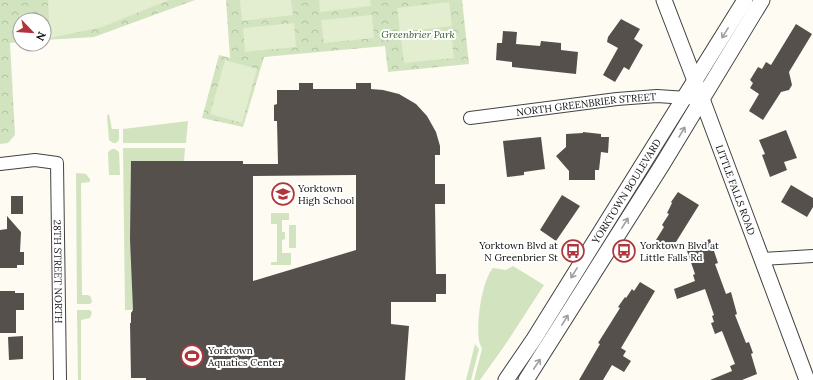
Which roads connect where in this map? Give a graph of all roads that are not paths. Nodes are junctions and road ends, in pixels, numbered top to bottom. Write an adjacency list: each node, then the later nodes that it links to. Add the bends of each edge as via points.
1 (664, 0): 4 (street, LITTLE FALLS ROAD)
2 (745, 0): 4 (street, YORKTOWN BOULEVARD, one-way to 4)
3 (762, 0): 6 (street, YORKTOWN BOULEVARD)
4 (695, 80): 5 (street, YORKTOWN BOULEVARD); 6 (street, LITTLE FALLS ROAD)
5 (684, 98): 6 (street, NORTH GREENBRIER STREET); 7 (street, NORTH GREENBRIER STREET, via 657,96 616,99); 12 (street, YORKTOWN BOULEVARD, one-way to 12)
6 (702, 99): 10 (street, LITTLE FALLS ROAD); 13 (street, YORKTOWN BOULEVARD, one-way to 6)
7 (470, 118)
8 (0, 164): 11 (street, 28TH STREET NORTH, via 35,160 57,163)
9 (813, 256): 10 (street)
10 (762, 259): 14 (street, LITTLE FALLS ROAD)
11 (60, 380)
12 (506, 380)
13 (526, 380)
14 (807, 380)

